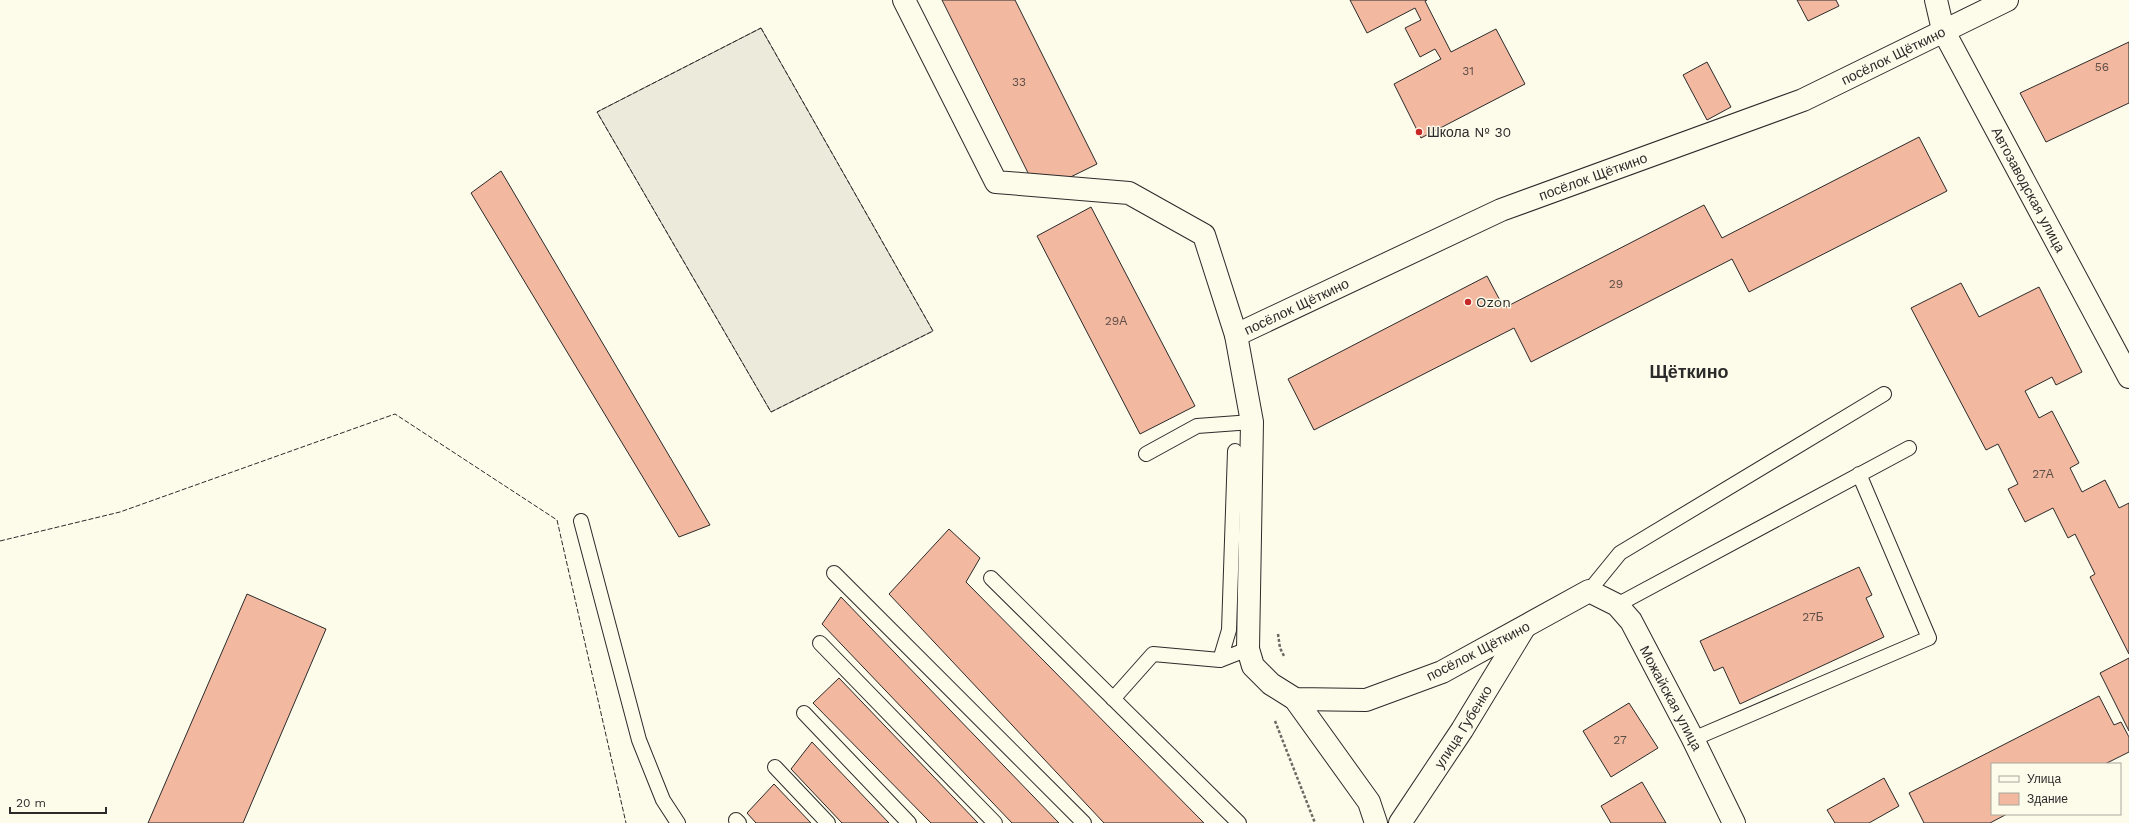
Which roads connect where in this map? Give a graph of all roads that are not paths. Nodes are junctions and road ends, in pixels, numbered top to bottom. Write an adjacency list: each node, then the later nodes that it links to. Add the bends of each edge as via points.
1 (904, 0): 5 (street, via 996,182 1130,193 1204,235)
2 (1936, 0): 4 (street, Автозаводская улица)
3 (2007, 0): 4 (street, посёлок Щёткино)
4 (1943, 30): 5 (street, посёлок Щёткино, via 1803,100 1501,210); 6 (street, Автозаводская улица)
5 (1236, 335): 8 (street, посёлок Щёткино)
6 (2129, 377)
7 (1884, 394): 16 (lane, via 1620,553)
8 (1252, 422): 11 (lane, via 1197,426); 20 (street, посёлок Щёткино)
9 (1908, 448): 12 (lane)
10 (1235, 451): 21 (lane, via 1229,630)
11 (1146, 454)
12 (1859, 474): 17 (lane); 25 (lane, via 1928,638)
13 (581, 521): 27 (lane, via 639,740 664,800)
14 (834, 573): 31 (lane)
15 (991, 578): 22 (lane)
16 (1589, 591): 17 (street, Можайская улица); 18 (street, посёлок Щёткино)
17 (1617, 605): 25 (street, Можайская улица, via 1631,621)
18 (1524, 628): 23 (street, посёлок Щёткино, via 1442,672 1366,700); 34 (street, улица Губенко, via 1462,730)
19 (820, 643): 30 (lane)
20 (1248, 649): 21 (lane); 23 (street, посёлок Щёткино, via 1253,666 1270,684)
21 (1220, 660): 22 (lane, via 1153,654)
22 (1113, 699): 32 (lane)
23 (1295, 700): 33 (street, via 1369,802)
24 (804, 713): 29 (lane)
25 (1693, 739): 35 (street, Можайская улица)
26 (775, 767): 28 (lane)
27 (678, 823)
28 (828, 823)
29 (909, 823)
30 (995, 823)
31 (1084, 823)
32 (1239, 823)
33 (1376, 823)
34 (1400, 823)
35 (1734, 823)

